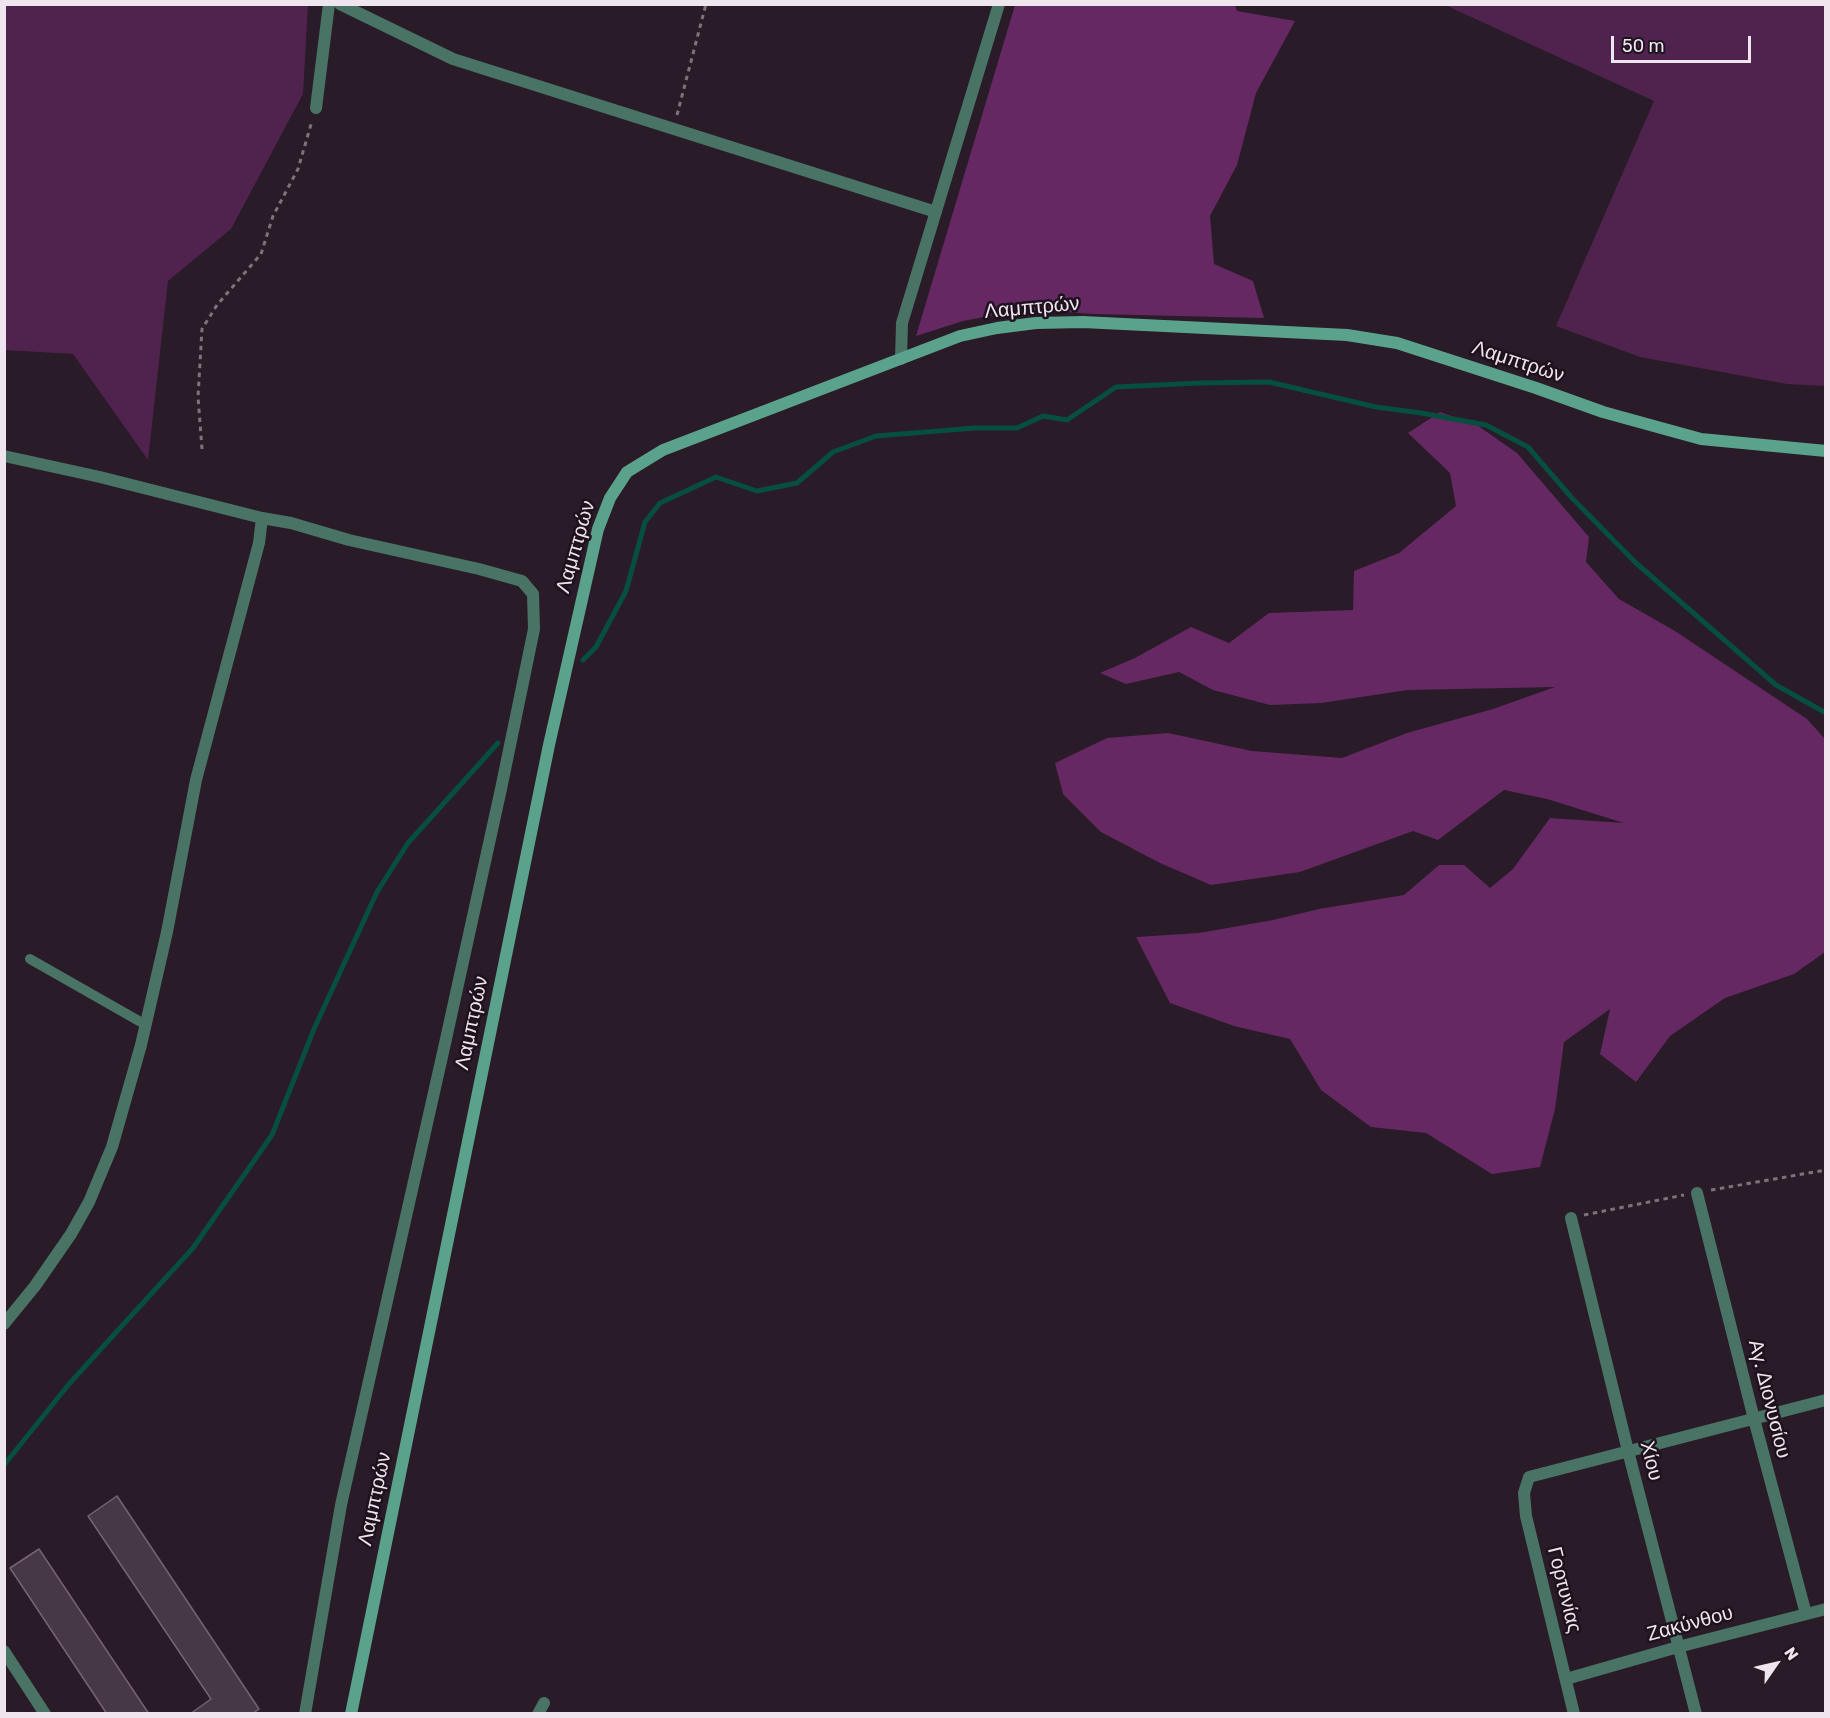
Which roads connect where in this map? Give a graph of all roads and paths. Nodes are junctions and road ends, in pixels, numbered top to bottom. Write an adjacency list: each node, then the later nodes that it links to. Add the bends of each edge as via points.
1 (328, 4): 5 (street)
2 (340, 4): 6 (street, via 453,59)
3 (706, 4): 6 (path)
4 (999, 4): 7 (street)
5 (316, 108): 9 (path, via 298,169 273,216 261,254 217,305 202,329 198,397)
6 (673, 129): 7 (street)
7 (936, 212): 8 (street, via 902,323)
8 (901, 359): 10 (street, Λαμπτρών, via 960,336 1036,323 1347,335 1397,343 1603,412 1701,439); 28 (street, Λαμπτρών, via 663,450 627,472 610,498 598,529 549,745)
9 (201, 449)
10 (1826, 451)
11 (4, 456): 12 (street)
12 (262, 518): 14 (street, via 259,543 196,780); 27 (street, via 480,569 522,581 533,594 534,629 341,1505)
13 (30, 959): 14 (lane)
14 (146, 1025): 17 (street, via 112,1146 89,1202 35,1286)
15 (1697, 1193): 19 (street, Αγ. Διονυσίου)
16 (1571, 1218): 20 (street, Χίου)
17 (4, 1324)
18 (1826, 1400): 19 (street)
19 (1754, 1419): 20 (street); 22 (street, Αγ. Διονυσίου)
20 (1628, 1451): 23 (street, Χίου); 25 (street, Γορτυνίας, via 1529,1477 1524,1493 1526,1516)
21 (1826, 1609): 22 (street, Ζακύνθου)
22 (1806, 1614): 23 (street, Ζακύνθου)
23 (1678, 1647): 25 (street, Ζακύνθου); 30 (street, Χίου)
24 (4, 1651): 26 (street)
25 (1566, 1679): 29 (street, Γορτυνίας)
26 (45, 1713)
27 (304, 1713)
28 (351, 1713)
29 (1574, 1713)
30 (1696, 1713)

